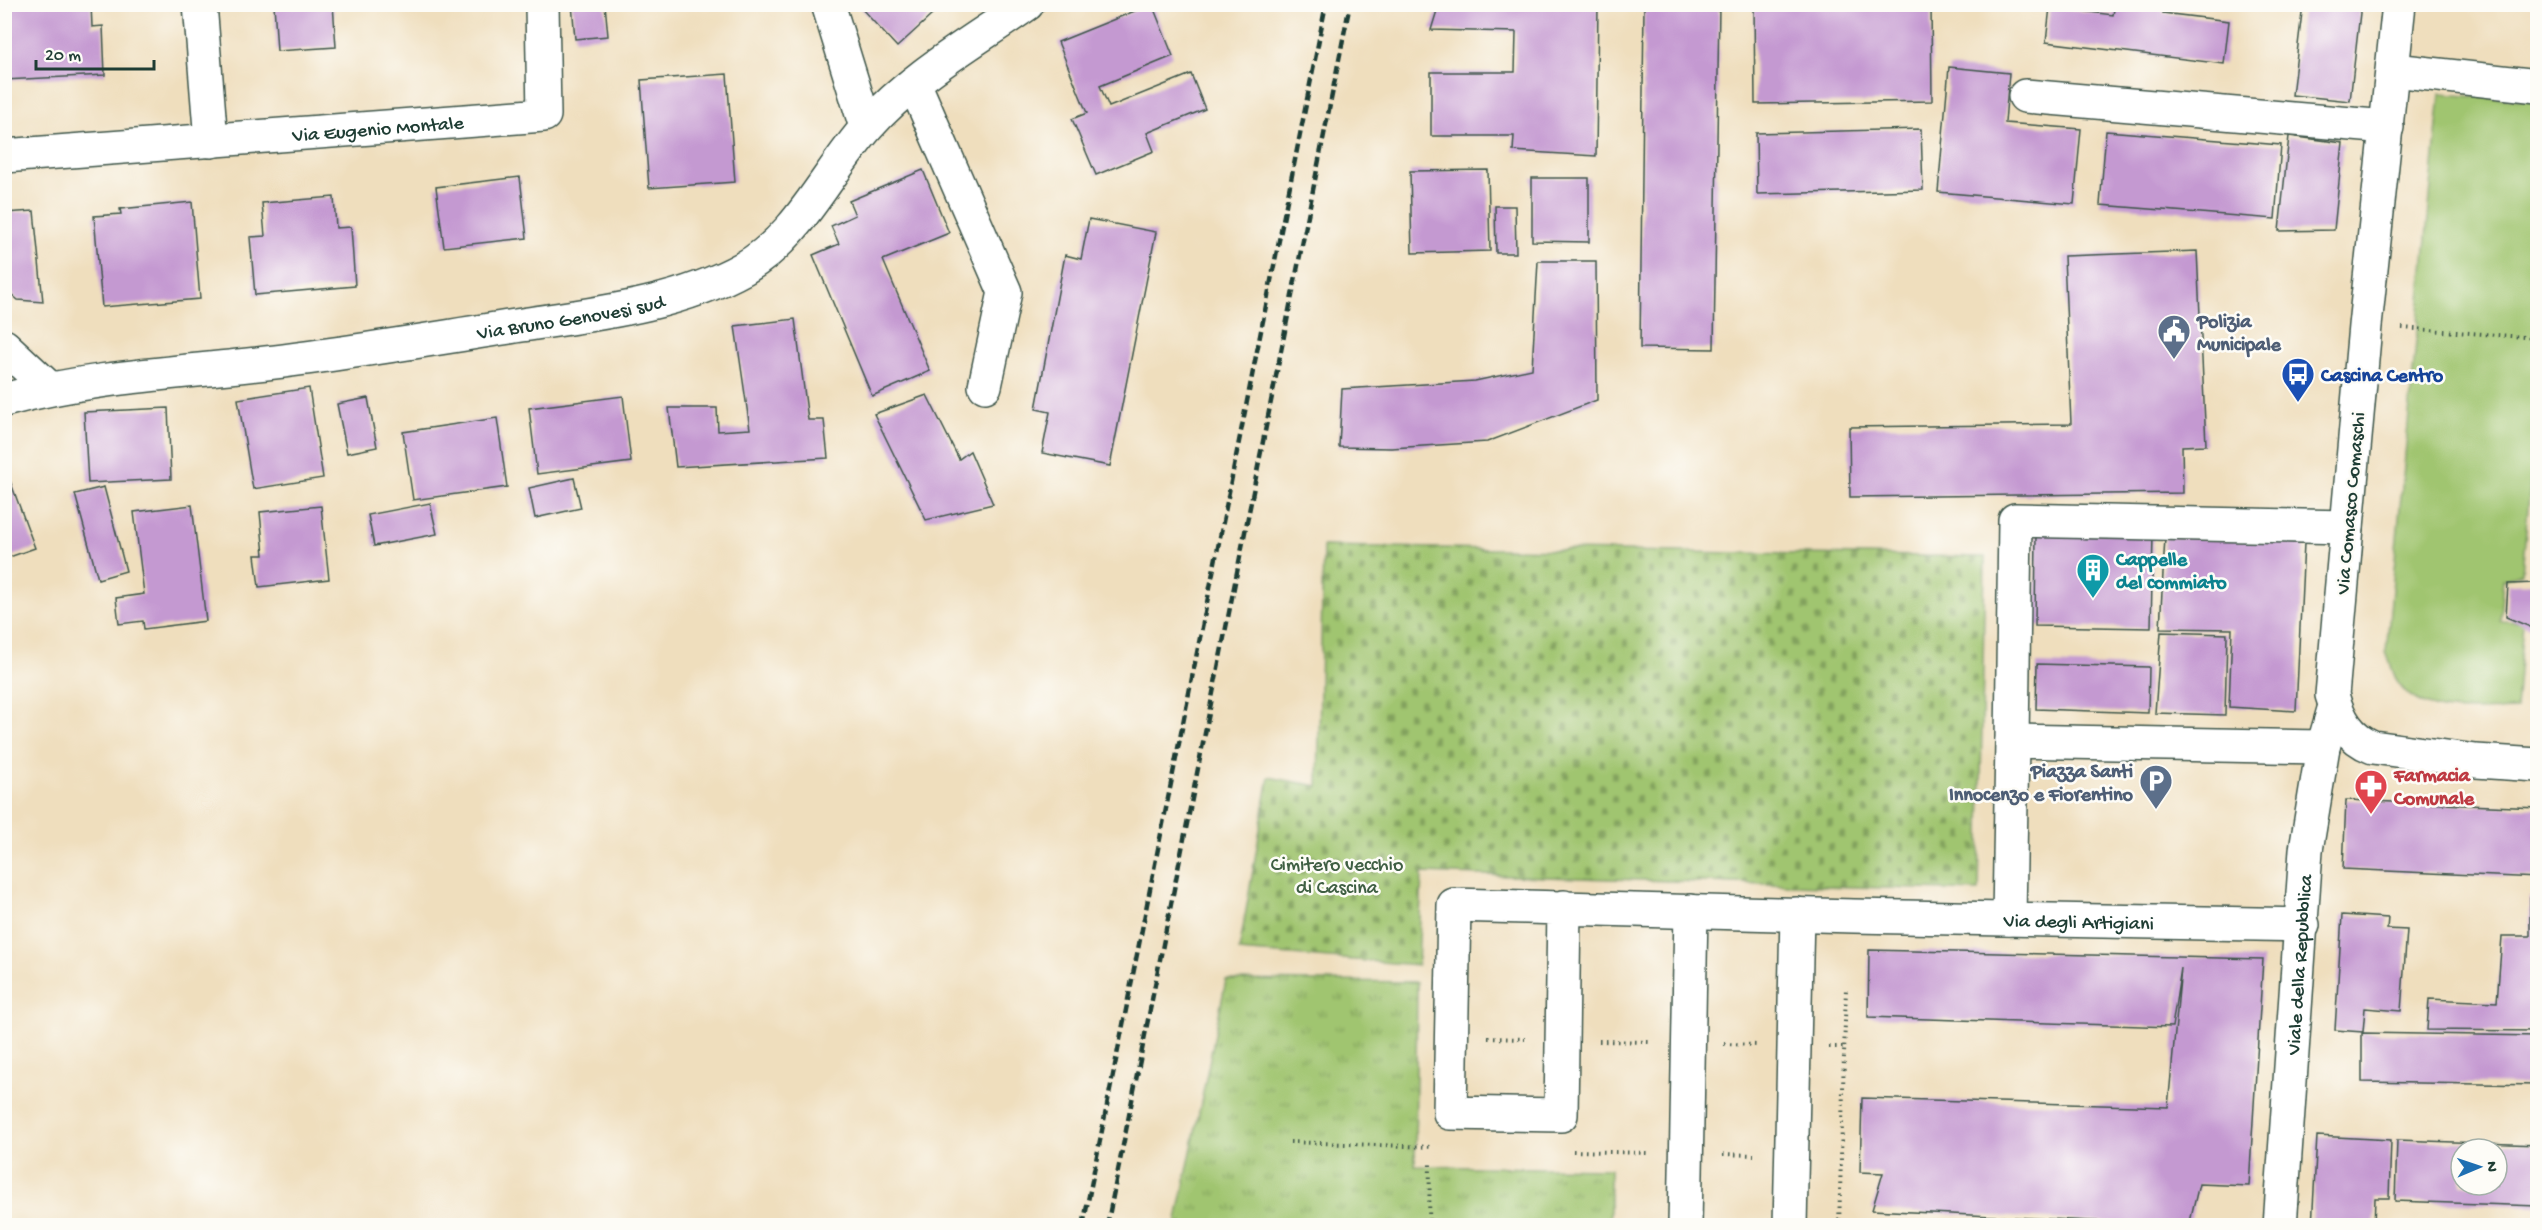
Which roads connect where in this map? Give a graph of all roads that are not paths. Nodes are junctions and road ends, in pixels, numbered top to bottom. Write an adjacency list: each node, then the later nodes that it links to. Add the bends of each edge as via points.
1 (200, 4): 12 (street)
2 (542, 4): 12 (street, Via Eugenio Montale, via 544,115)
3 (828, 4): 10 (street)
4 (1027, 4): 7 (street, Via Bruno Genovesi sud)
5 (2399, 4): 6 (street, Via Comasco Comaschi)
6 (2394, 70): 8 (street); 11 (street, Via Comasco Comaschi)
7 (914, 83): 10 (street, Via Bruno Genovesi sud); 15 (street, via 1005,292)
8 (2538, 86)
9 (2025, 96): 11 (street)
10 (866, 127): 16 (street, Via Bruno Genovesi sud, via 801,216 762,256 724,278 694,289 584,315 306,359)
11 (2387, 127): 18 (street, Via Comasco Comaschi)
12 (211, 141): 13 (street, Via Eugenio Montale)
13 (4, 156)
14 (4, 346): 16 (street)
15 (985, 386)
16 (49, 388): 17 (street, Via Bruno Genovesi sud)
17 (4, 400)
18 (2347, 527): 19 (street, Via Comasco Comaschi, via 2332,684); 20 (street, via 2015,520)
19 (2335, 706): 21 (street, Viale della Repubblica); 22 (street, Via Comasco Comaschi, via 2342,723 2353,735 2373,747)
20 (2012, 741): 21 (street); 26 (street)
21 (2323, 747): 27 (street, Viale della Repubblica, via 2307,850)
22 (2538, 765)
23 (1564, 907): 23 (street, Via degli Artigiani, via 1561,1115 1450,1113 1454,905); 24 (street, Via degli Artigiani)
24 (1691, 911): 25 (street, Via degli Artigiani); 28 (street)
25 (1797, 914): 26 (street, Via degli Artigiani); 29 (street)
26 (2008, 919): 27 (street, Via degli Artigiani)
27 (2303, 925): 30 (street, Viale della Repubblica)
28 (1685, 1226)
29 (1790, 1226)
30 (2280, 1226)

